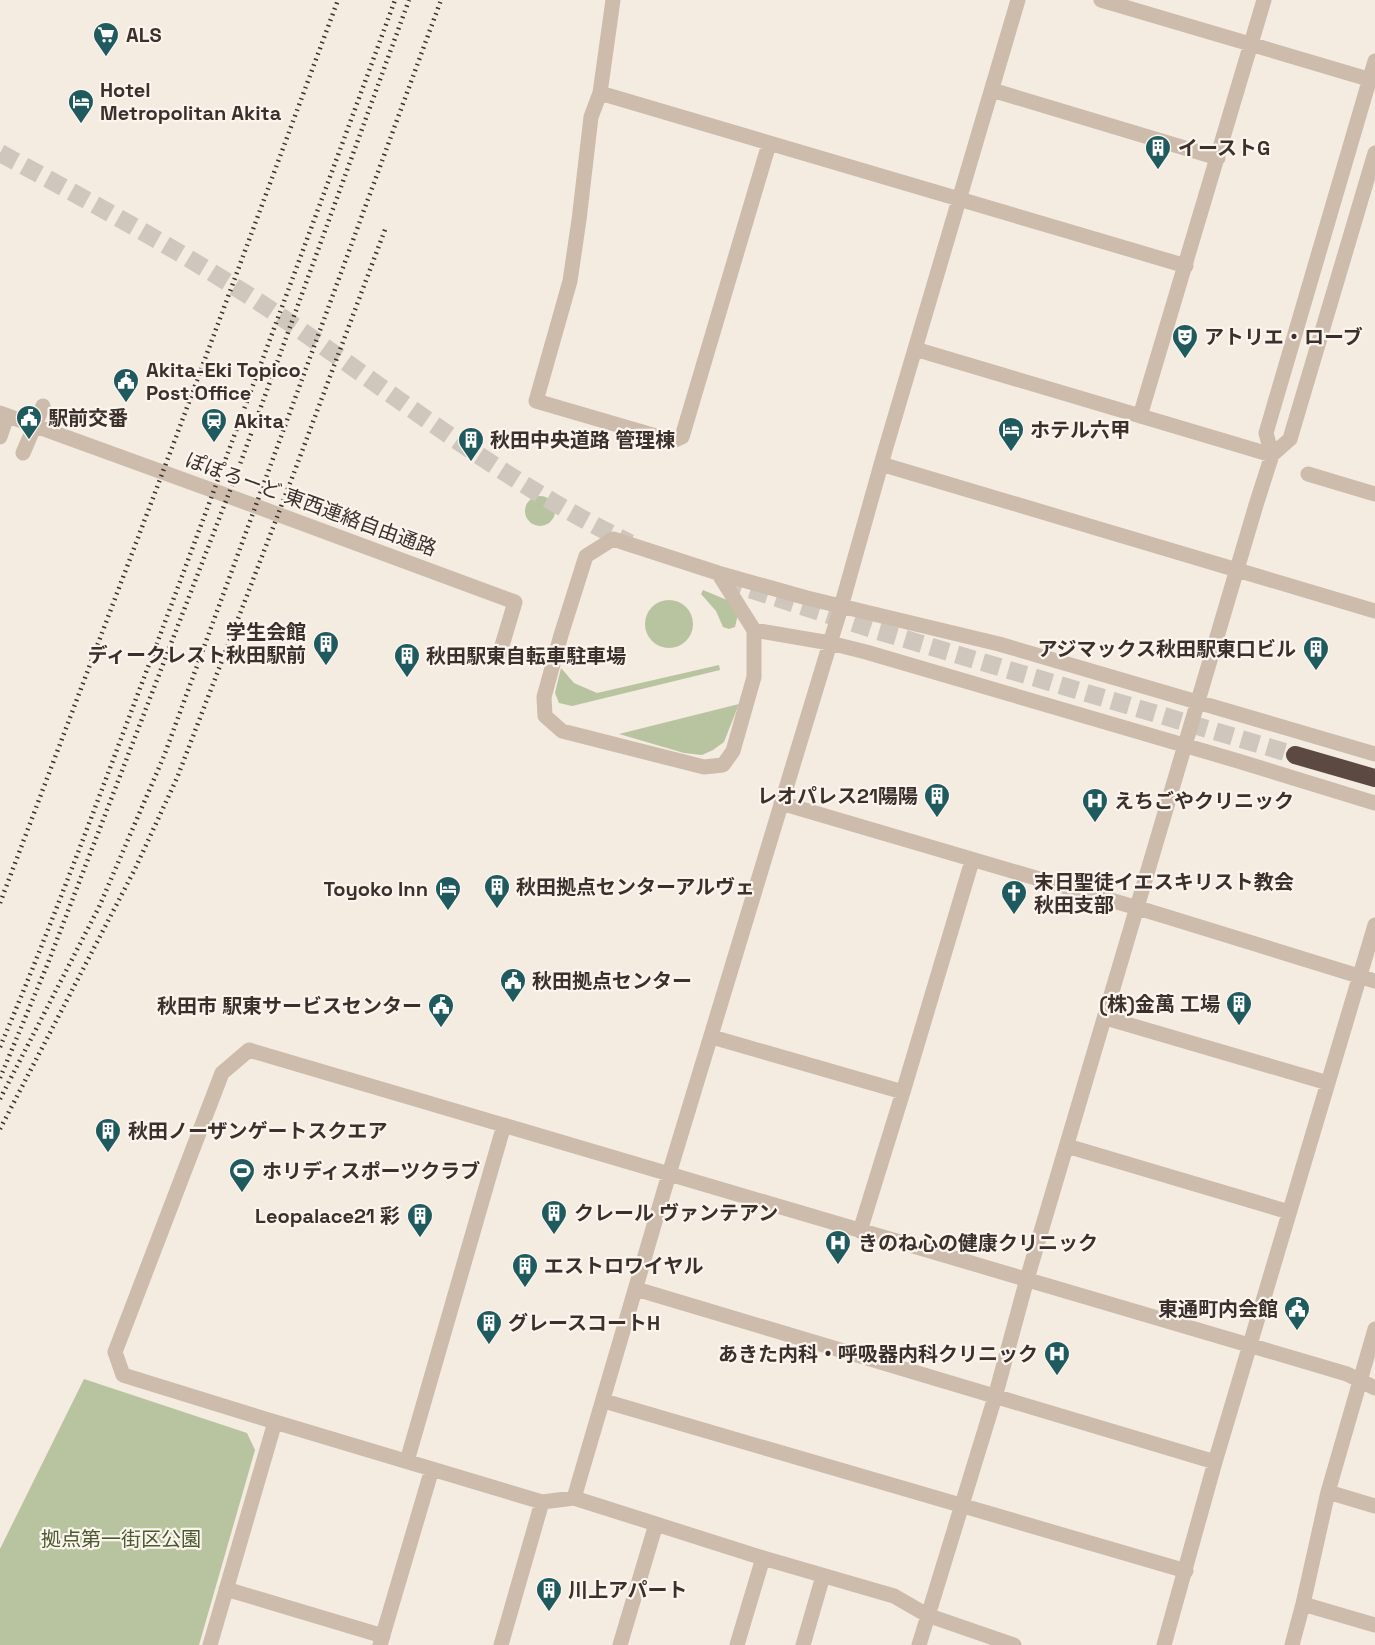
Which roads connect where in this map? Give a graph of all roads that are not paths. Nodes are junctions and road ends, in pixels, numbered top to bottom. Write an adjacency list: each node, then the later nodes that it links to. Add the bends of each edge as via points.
1 (613, 0): 9 (street)
2 (1018, 0): 8 (street)
3 (1101, 0): 5 (street)
4 (1264, 0): 5 (street)
5 (1251, 45): 7 (street); 12 (street)
6 (1375, 61): 7 (street)
7 (1372, 81): 22 (street, via 1266,433)
8 (992, 90): 12 (street); 13 (street)
9 (600, 93): 10 (street); 10 (street, via 591,117 570,281 536,401 674,441 682,437)
10 (769, 144): 13 (street)
11 (1375, 153): 22 (street, via 1290,439)
12 (1218, 158): 14 (street)
13 (959, 200): 14 (street); 15 (street)
14 (1186, 266): 18 (street)
15 (915, 349): 18 (street); 23 (street)
16 (41, 405): 19 (street)
17 (4, 415): 19 (street); 20 (street)
18 (1140, 416): 22 (street)
19 (33, 425): 21 (street); 32 (street, ぽぽろーど 東西連絡自由通路, via 515,602)
20 (0, 437)
21 (23, 453)
22 (1272, 455): 26 (street)
23 (882, 464): 26 (street); 28 (street)
24 (1308, 474): 25 (street)
25 (1375, 494)
26 (1236, 569): 29 (street); 33 (street)
27 (718, 573): 28 (street); 30 (street); 30 (street, via 613,539 586,556 544,698 544,716 562,731 704,767 723,765 733,751 754,677)
28 (842, 607): 31 (street); 33 (street, via 999,644)
29 (1375, 610)
30 (754, 630): 31 (street)
31 (831, 643): 34 (street); 38 (street)
32 (498, 659)
33 (1198, 702): 34 (street); 35 (street)
34 (1185, 745): 39 (street); 41 (street)
35 (1375, 754)
36 (1295, 755): 37 (highway)
37 (1375, 778)
38 (781, 803): 40 (street); 46 (street)
39 (1375, 803)
40 (972, 861): 41 (street); 48 (street)
41 (1138, 909): 43 (street); 45 (street)
42 (1375, 925): 43 (street)
43 (1360, 977): 44 (street); 47 (street)
44 (1375, 981)
45 (1106, 1018): 47 (street); 50 (street)
46 (712, 1037): 48 (street); 51 (street)
47 (1328, 1083): 52 (street)
48 (903, 1092): 53 (street)
49 (504, 1125): 51 (street); 62 (street, via 249,1050 222,1072 115,1352 123,1375); 63 (street)
50 (1068, 1146): 52 (street); 54 (street)
51 (669, 1174): 53 (street); 55 (street)
52 (1289, 1212): 57 (street)
53 (860, 1231): 54 (street)
54 (1027, 1280): 57 (street); 60 (street)
55 (636, 1289): 60 (street); 61 (street)
56 (1375, 1329): 58 (street)
57 (1249, 1346): 58 (street); 64 (street)
58 (1360, 1381): 59 (street); 66 (street)
59 (1375, 1388)
60 (996, 1397): 64 (street); 69 (street)
61 (604, 1401): 67 (street); 69 (street)
62 (275, 1422): 63 (street); 75 (street)
63 (407, 1461): 65 (street)
64 (1215, 1462): 73 (street)
65 (432, 1469): 68 (street); 79 (street)
66 (1328, 1492): 70 (street); 76 (street)
67 (574, 1498): 68 (street); 71 (street)
68 (542, 1502): 81 (street)
69 (963, 1505): 73 (street); 77 (street)
70 (1375, 1506)
71 (656, 1524): 72 (street); 82 (street)
72 (762, 1558): 74 (street); 83 (street)
73 (1186, 1571): 87 (street)
74 (823, 1576): 77 (street, via 894,1596); 84 (street)
75 (226, 1589): 79 (street); 80 (street)
76 (1303, 1604): 78 (street); 88 (street)
77 (927, 1616): 85 (street); 86 (street)
78 (1375, 1625)
79 (381, 1641)
80 (210, 1645)
81 (501, 1645)
82 (620, 1645)
83 (737, 1645)
84 (803, 1645)
85 (919, 1645)
86 (1014, 1645)
87 (1164, 1645)
88 (1292, 1645)

